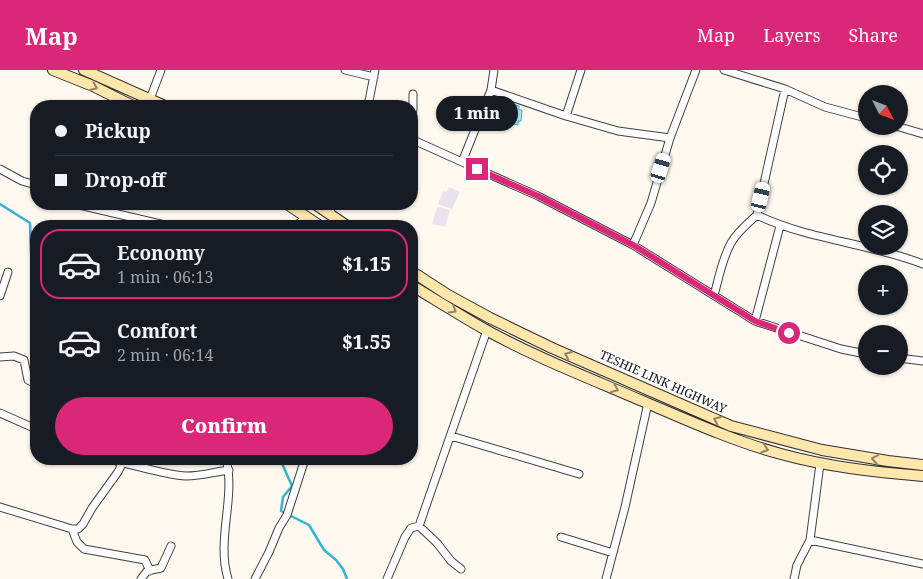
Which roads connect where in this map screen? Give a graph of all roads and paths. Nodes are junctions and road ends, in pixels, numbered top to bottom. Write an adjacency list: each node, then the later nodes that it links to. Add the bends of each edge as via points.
1 (53, 70): 14 (main road, one-way to 14)
2 (84, 70): 13 (main road)
3 (161, 70): 13 (street)
4 (345, 70): 9 (street)
5 (494, 70): 11 (street)
6 (581, 70): 17 (street)
7 (696, 70): 21 (street)
8 (724, 70): 10 (street)
9 (374, 73): 15 (street)
10 (785, 89): 18 (street, via 825,107); 31 (street)
11 (491, 90): 17 (street); 23 (street)
12 (413, 94): 16 (street)
13 (150, 99)
14 (121, 100)
15 (369, 100)
16 (413, 100)
17 (566, 116): 21 (street, via 618,131)
18 (858, 116)
19 (908, 130): 20 (street)
20 (923, 134)
21 (670, 138): 38 (street, via 651,203)
22 (418, 142): 23 (street)
23 (462, 162): 38 (street, via 538,196)
24 (0, 169): 25 (street)
25 (30, 183)
26 (98, 210): 30 (street)
27 (109, 210): 30 (street)
28 (296, 210): 32 (main road)
29 (333, 210): 36 (main road)
30 (109, 213): 33 (street)
31 (757, 214): 37 (street); 44 (street, via 731,242)
32 (306, 217): 34 (street); 35 (main road)
33 (141, 220)
34 (303, 220)
35 (311, 220)
36 (342, 220)
37 (780, 226): 39 (street, via 903,256); 45 (street)
38 (633, 245): 44 (street)
39 (923, 264)
40 (8, 272): 43 (street)
41 (418, 275): 61 (main road, TESHIE LINK HIGHWAY, one-way to 41, via 822,450 731,426 552,348 448,295)
42 (418, 289): 46 (main road, TESHIE LINK HIGHWAY, one-way to 46)
43 (0, 296)
44 (714, 296): 45 (street)
45 (755, 321): 47 (street)
46 (487, 330): 52 (main road, TESHIE LINK HIGHWAY, one-way to 52); 55 (street)
47 (858, 353)
48 (0, 357): 51 (street, via 14,356 24,360)
49 (908, 360): 50 (street)
50 (923, 362)
51 (30, 381)
52 (648, 404): 56 (main road, TESHIE LINK HIGHWAY, one-way to 56, via 735,440); 71 (street)
53 (0, 414): 54 (street)
54 (30, 426)
55 (451, 436): 63 (street); 66 (street)
56 (820, 464): 64 (main road, TESHIE LINK HIGHWAY); 69 (street)
57 (120, 465): 67 (street, via 83,524)
58 (139, 465): 62 (street, via 184,476)
59 (228, 465): 62 (street)
60 (303, 465): 77 (street, via 288,514)
61 (923, 465)
62 (229, 470): 76 (street, via 223,542)
63 (579, 474)
64 (923, 476)
65 (0, 507): 67 (street)
66 (419, 526): 73 (street); 78 (street, via 411,528)
67 (72, 529): 74 (street, via 84,549 145,560)
68 (562, 537): 71 (street)
69 (810, 540): 72 (street); 80 (street, via 797,565)
70 (171, 546): 74 (street, via 161,568)
71 (613, 553): 79 (street)
72 (923, 564)
73 (461, 569)
74 (150, 571): 75 (street)
75 (141, 579)
76 (228, 579)
77 (255, 579)
78 (387, 579)
79 (606, 579)
80 (794, 579)

